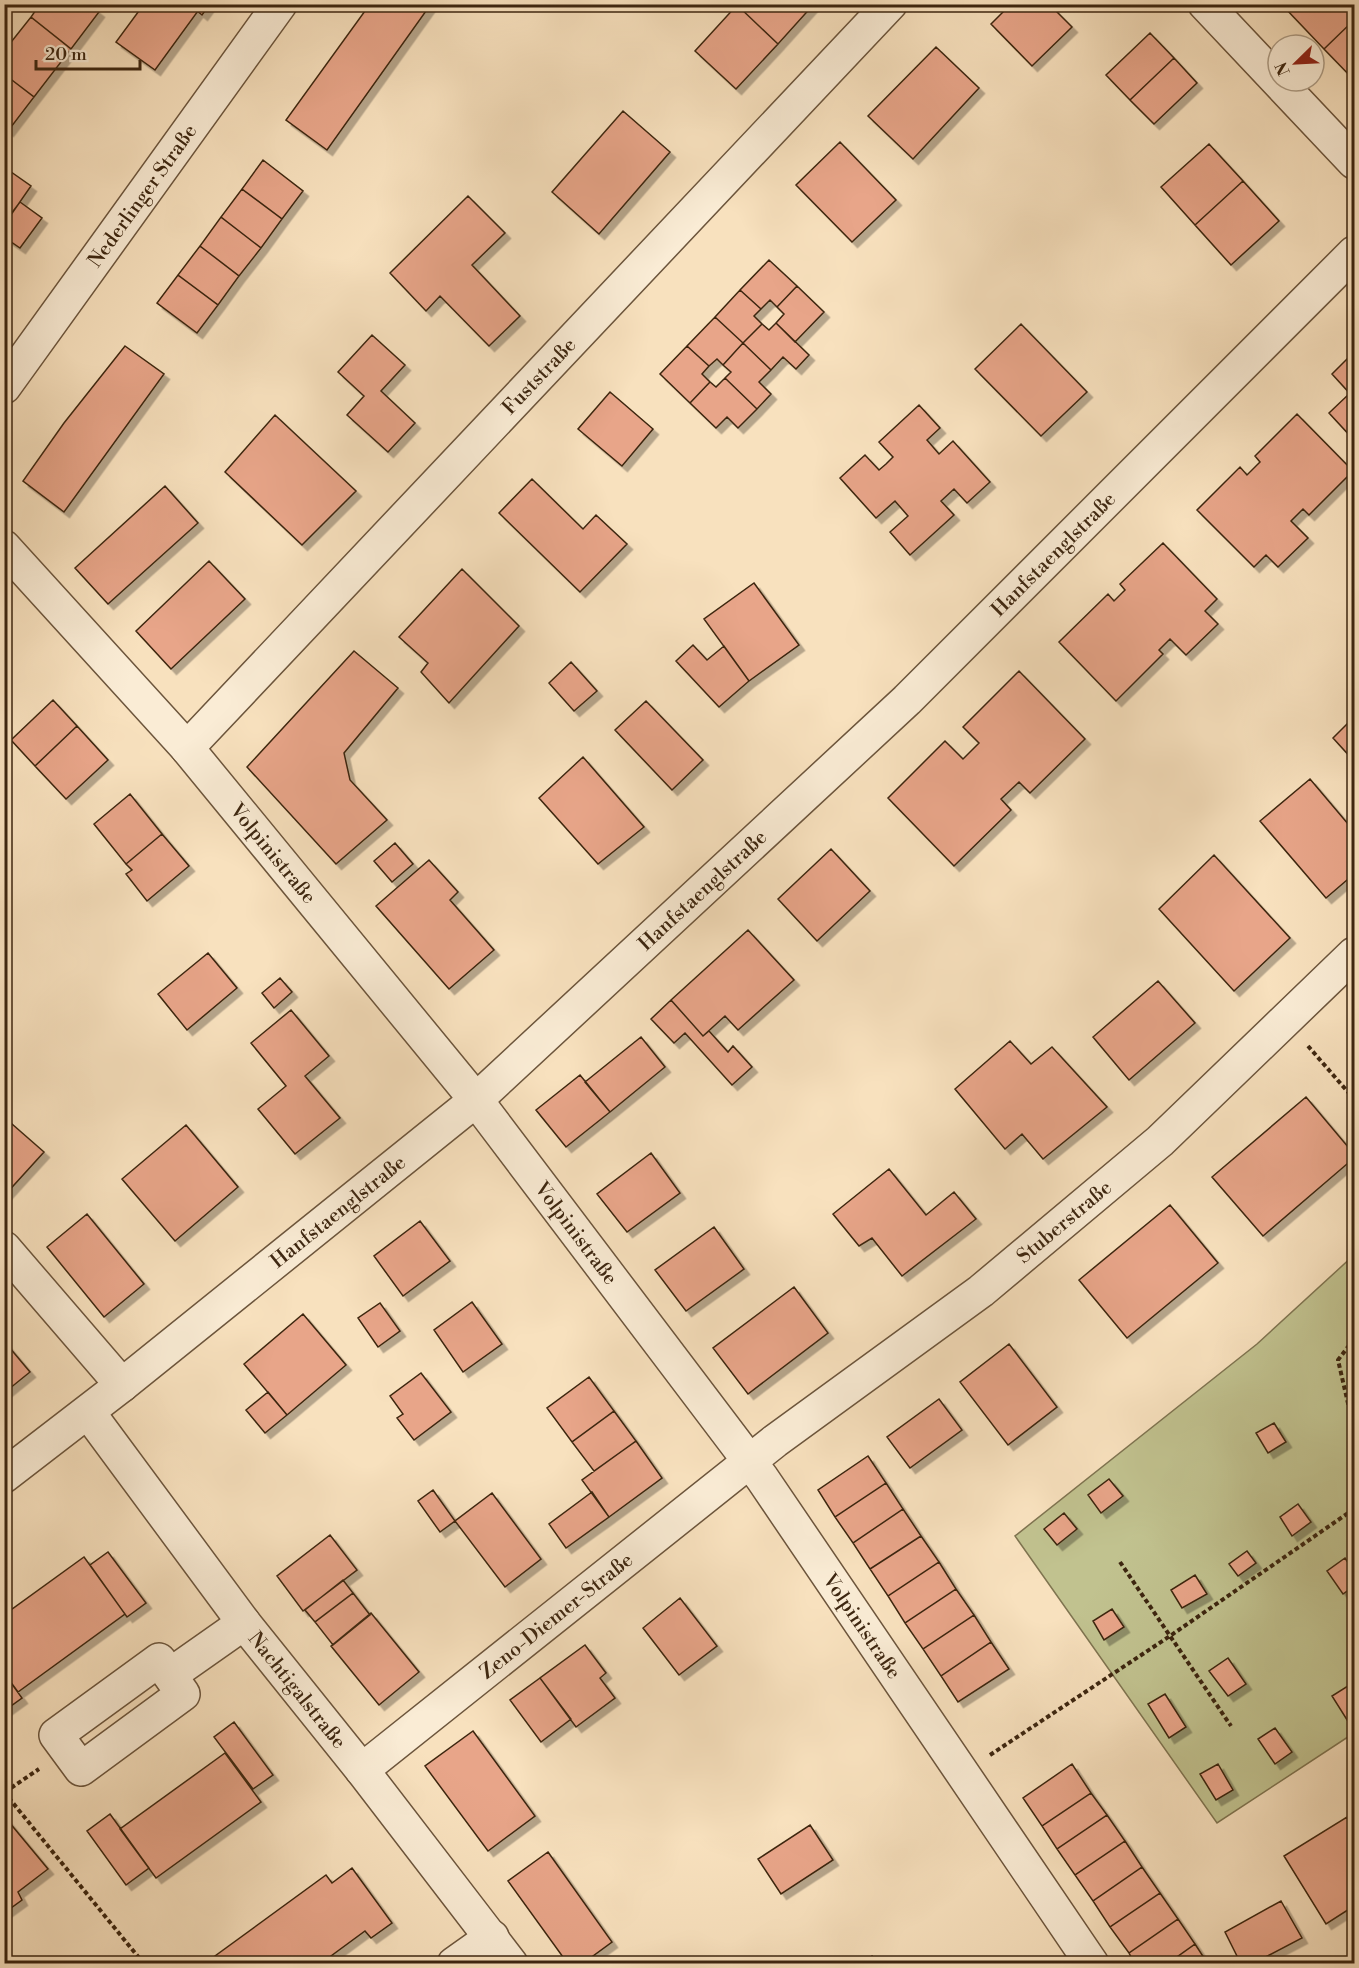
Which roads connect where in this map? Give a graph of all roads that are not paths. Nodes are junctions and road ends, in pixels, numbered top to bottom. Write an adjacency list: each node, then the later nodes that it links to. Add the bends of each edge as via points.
1 (280, 4): 6 (street, Nederlinger Straße)
2 (890, 4): 8 (street, Fuststraße)
3 (1205, 4): 4 (street)
4 (1354, 162)
5 (1354, 253): 10 (street, Hanfstaenglstraße, via 907,700)
6 (4, 387)
7 (4, 547): 8 (street, Volpinistraße)
8 (186, 748): 10 (street, Volpinistraße)
9 (1354, 954): 14 (street, Stuberstraße, via 1160,1142 981,1291)
10 (476, 1101): 12 (street, Hanfstaenglstraße); 14 (street, Volpinistraße)
11 (4, 1248): 12 (street)
12 (122, 1385): 13 (street, Hanfstaenglstraße)
13 (88, 1412): 15 (street, Hanfstaenglstraße); 16 (street, Nachtigalstraße)
14 (750, 1462): 18 (street, Zeno-Diemer-Straße); 22 (street, Volpinistraße)
15 (4, 1476)
16 (244, 1623): 17 (street, via 170,1676 183,1694 91,1762 81,1769); 18 (street, Nachtigalstraße)
17 (68, 1750)
18 (362, 1770): 19 (street, Nachtigalstraße)
19 (492, 1937): 20 (street); 21 (street, Nachtigalstraße)
20 (454, 1964)
21 (511, 1964)
22 (1092, 1964)

